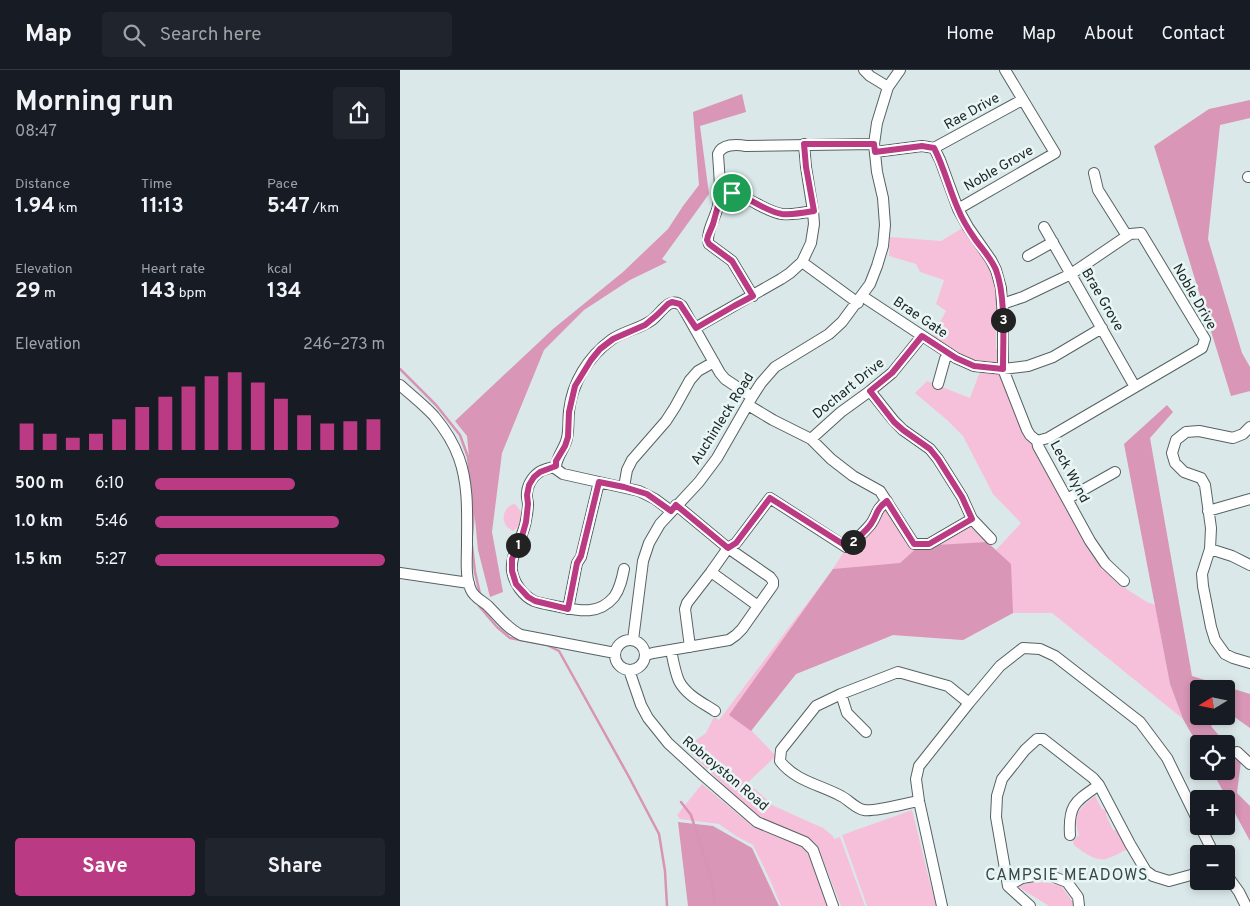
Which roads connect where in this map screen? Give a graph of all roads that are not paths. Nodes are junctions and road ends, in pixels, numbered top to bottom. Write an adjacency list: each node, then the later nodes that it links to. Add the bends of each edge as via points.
1 (864, 70): 4 (street)
2 (900, 70): 4 (street, Auchinleck Road)
3 (1005, 70): 5 (street)
4 (888, 87): 7 (street, Auchinleck Road, via 877,123)
5 (1022, 100): 8 (street, Rae Drive); 11 (street, Noble Grove, via 1055,153)
6 (804, 144): 7 (street); 10 (street, via 723,147 718,154); 12 (street)
7 (875, 148): 8 (street); 20 (street, Auchinleck Road, via 884,198 883,246 870,284)
8 (934, 148): 11 (street, Noble Grove)
9 (1094, 173): 14 (street, via 1098,190)
10 (720, 193): 12 (street, via 741,196 781,214); 19 (street, via 707,240 732,261)
11 (958, 209): 21 (street, Noble Grove, via 996,270)
12 (814, 211): 17 (street, via 814,233)
13 (1044, 227): 15 (street, Brae Grove)
14 (1127, 236): 18 (street); 30 (street, Noble Drive, via 1141,233 1205,339 1202,348)
15 (1053, 242): 16 (street); 18 (street, Brae Grove)
16 (1028, 256)
17 (802, 262): 19 (street); 20 (street, Brae Gate)
18 (1071, 274): 21 (street); 23 (street, Brae Grove)
19 (753, 296): 22 (street)
20 (860, 299): 24 (street, Brae Gate); 32 (street, Auchinleck Road, via 829,334 774,368)
21 (1002, 304): 27 (street, Noble Grove)
22 (696, 328): 26 (street); 36 (street, via 682,306 672,302 645,325 613,339 600,349 575,386 568,437)
23 (1102, 328): 27 (street, Brae Gate, via 1053,357 1028,366); 30 (street, Brae Grove)
24 (922, 336): 25 (street, Brae Gate); 31 (street, Dochart Drive, via 892,373)
25 (949, 354): 27 (street, Brae Gate, via 974,366); 28 (street)
26 (714, 362): 32 (street, via 725,379); 39 (street, via 690,380 666,422 632,460)
27 (1003, 369): 35 (street, Leck Wynd, via 1026,430)
28 (938, 384)
29 (400, 385): 54 (street, via 433,415 459,458 466,486)
30 (1135, 387): 35 (street, Noble Drive, via 1048,438)
31 (870, 391): 34 (street, Dochart Drive); 45 (street, via 894,422 930,449 938,459)
32 (750, 401): 34 (street, via 773,420); 43 (street, Auchinleck Road, via 717,458)
33 (1250, 427): 44 (street, via 1233,438 1199,431 1186,432 1176,440 1172,453 1175,463 1184,472 1201,478)
34 (811, 439): 42 (street, via 830,459 880,491)
35 (1037, 441): 40 (street, Leck Wynd)
36 (556, 466): 38 (street, via 563,474); 56 (street, via 540,472 529,485 526,522 512,559 512,571 516,584 528,597)
37 (1115, 472): 40 (street)
38 (599, 482): 39 (street); 56 (street)
39 (624, 487): 43 (street)
40 (1067, 499): 53 (street, Leck Wynd, via 1105,563)
41 (1250, 499): 44 (street)
42 (887, 501): 45 (street, via 914,544 929,544); 47 (street, via 871,524 846,546 770,498 736,543)
43 (674, 508): 47 (street); 57 (street, Auchinleck Road, via 653,534 643,561)
44 (1208, 511): 48 (street)
45 (972, 519): 46 (street)
46 (991, 539)
47 (728, 548): 51 (street); 55 (street, via 773,581)
48 (1210, 549): 49 (street); 62 (street, via 1202,574 1215,640 1225,654)
49 (1250, 565)
50 (624, 569): 56 (street, via 618,591 603,606 585,612)
51 (711, 572): 55 (street); 58 (street, via 685,609)
52 (400, 573): 54 (street)
53 (1124, 581)
54 (469, 583): 60 (street, via 471,590 514,632)
55 (758, 606): 58 (street, via 742,629 729,640)
56 (568, 609)
57 (633, 640): 60 (street, via 623,641); 61 (street, via 642,645)
58 (690, 647): 59 (street)
59 (671, 650): 61 (street); 66 (street, via 680,682 690,694)
60 (615, 653): 63 (street, via 616,661)
61 (646, 656): 63 (street, via 642,665)
62 (1250, 663)
63 (629, 670): 77 (street, Robroyston Road, via 641,705 668,744 758,822 805,842 813,850)
64 (841, 694): 65 (street, via 898,672 948,686); 67 (street, via 847,713); 71 (street, via 816,706 782,750 780,761 804,780 841,796 863,810)
65 (969, 702): 71 (street, via 919,766 916,780); 72 (street, via 1000,666 1023,648 1040,649 1055,656 1140,722 1167,758)
66 (715, 711)
67 (866, 732)
68 (1237, 752): 69 (street)
69 (1246, 765)
70 (1099, 785): 73 (street, via 1074,804 1069,823); 74 (street, via 1146,871 1169,882); 75 (street, via 1043,739 1036,739 1025,750 1002,780 997,796 996,817)
71 (919, 801): 78 (street)
72 (1190, 805)
73 (1070, 835)
74 (1190, 875)
75 (1008, 886): 79 (street); 80 (street, via 1022,878 1046,874 1067,882 1078,897)
76 (1235, 886): 81 (street)
77 (833, 906)
78 (942, 906)
79 (1030, 906)
80 (1079, 906)
81 (1246, 906)

